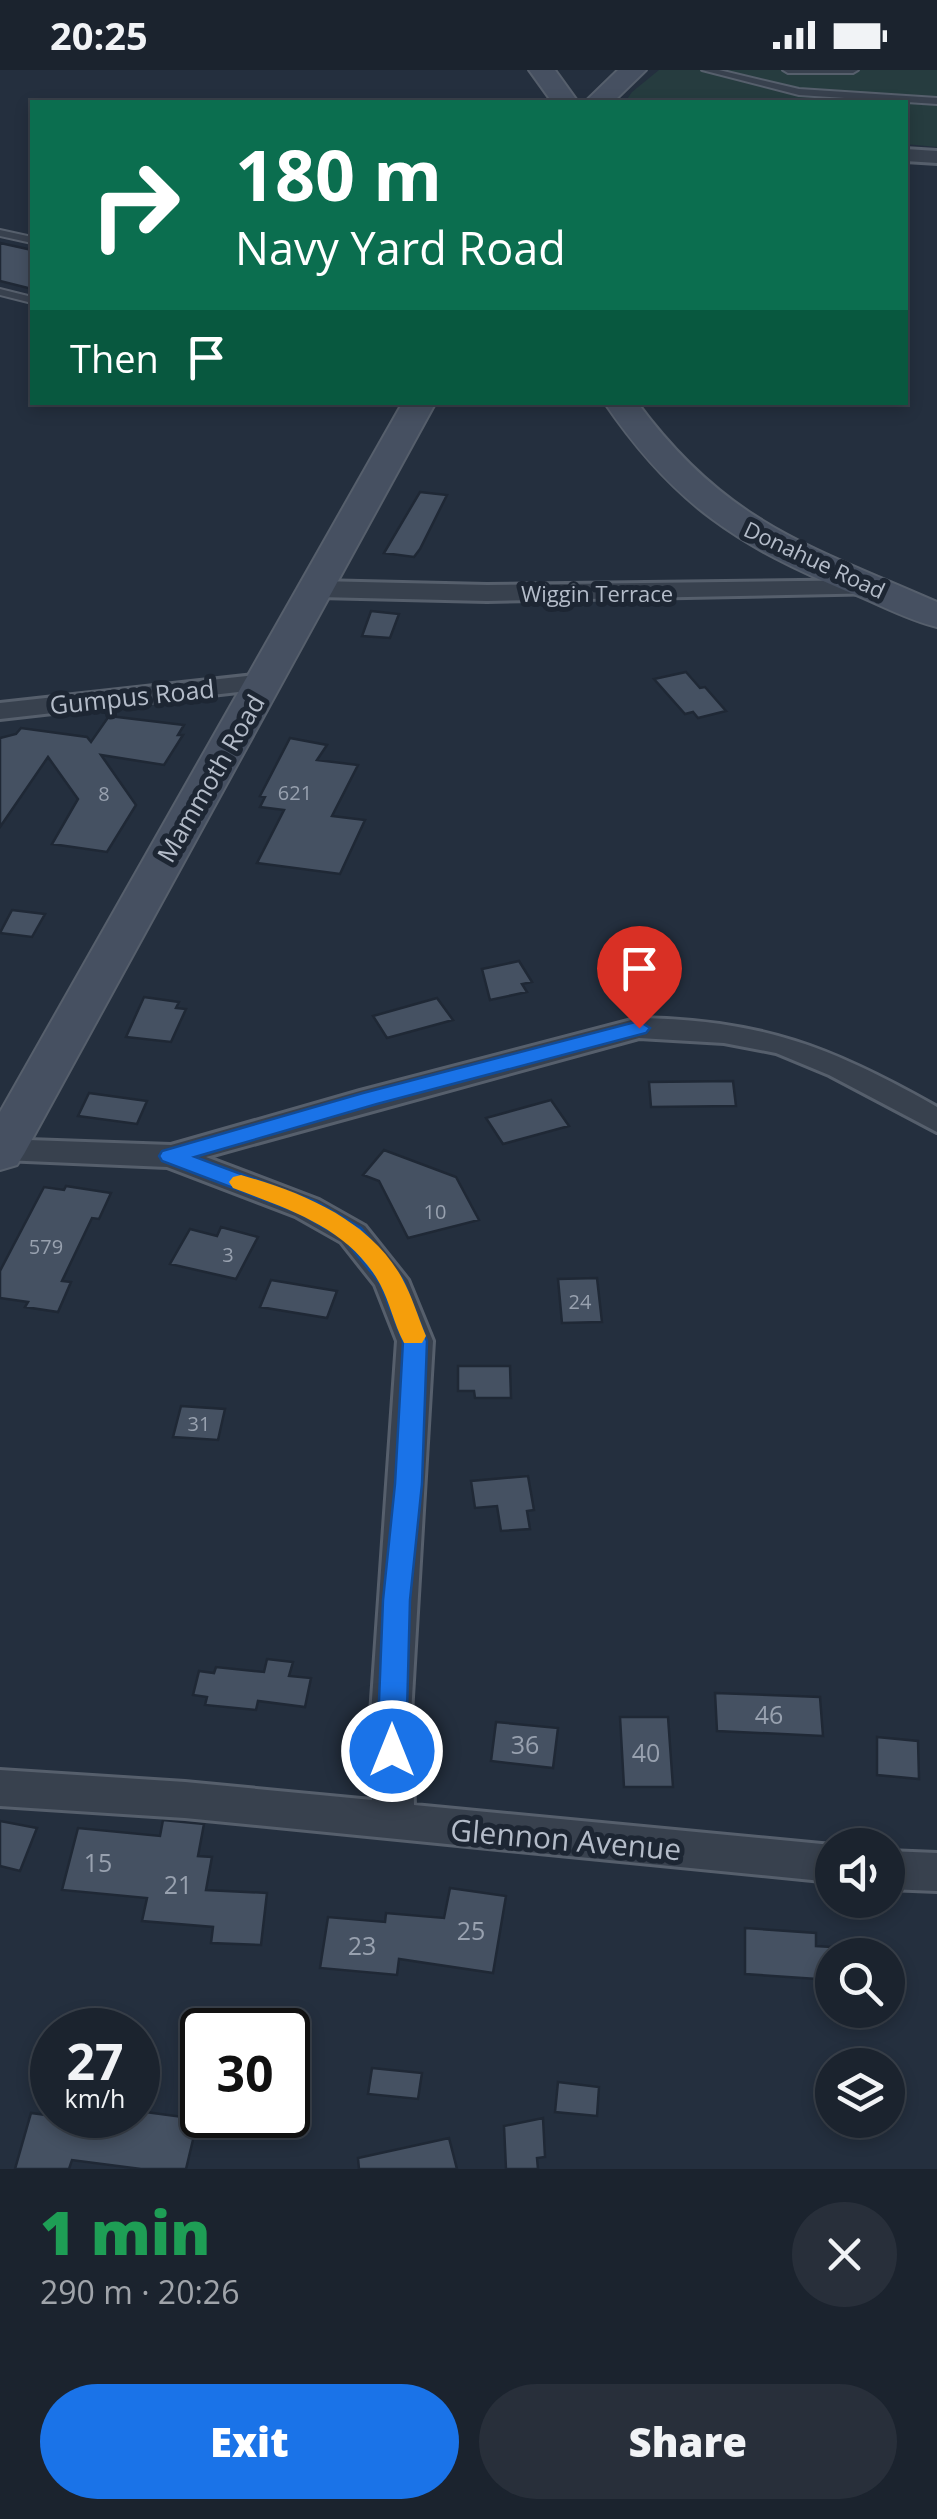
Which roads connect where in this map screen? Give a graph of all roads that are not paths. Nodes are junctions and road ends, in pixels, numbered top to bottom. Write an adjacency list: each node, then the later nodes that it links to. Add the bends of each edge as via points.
1 (542, 70): 6 (main road)
2 (633, 70): 7 (main road)
3 (707, 70): 8 (lane, via 799,92)
4 (788, 70): 5 (lane)
5 (852, 70)
6 (564, 100)
7 (600, 100)
8 (937, 101)
9 (908, 155): 10 (street)
10 (937, 158)
11 (0, 232): 12 (lane)
12 (30, 240)
13 (0, 292): 14 (lane)
14 (30, 300)
15 (418, 405): 18 (main road, Mammoth Road)
16 (622, 405): 17 (main road, Donahue Road, via 717,510 764,539)
17 (876, 588): 18 (street, Wiggin Terrace, via 487,594); 19 (main road, Donahue Road)
18 (319, 589): 20 (main road, Mammoth Road)
19 (937, 616)
20 (264, 682): 21 (street, Gumpus Road); 23 (main road, Mammoth Road)
21 (0, 711)
22 (937, 1121): 24 (street, via 804,1052 733,1036 639,1028)
23 (1, 1151): 24 (street)
24 (170, 1156): 26 (street, via 307,1208 352,1234 391,1280 415,1341 391,1714)
25 (0, 1788): 26 (street, Glennon Avenue)
26 (393, 1824): 27 (street, Glennon Avenue)
27 (815, 1862)
28 (905, 1871): 29 (street)
29 (937, 1872)

